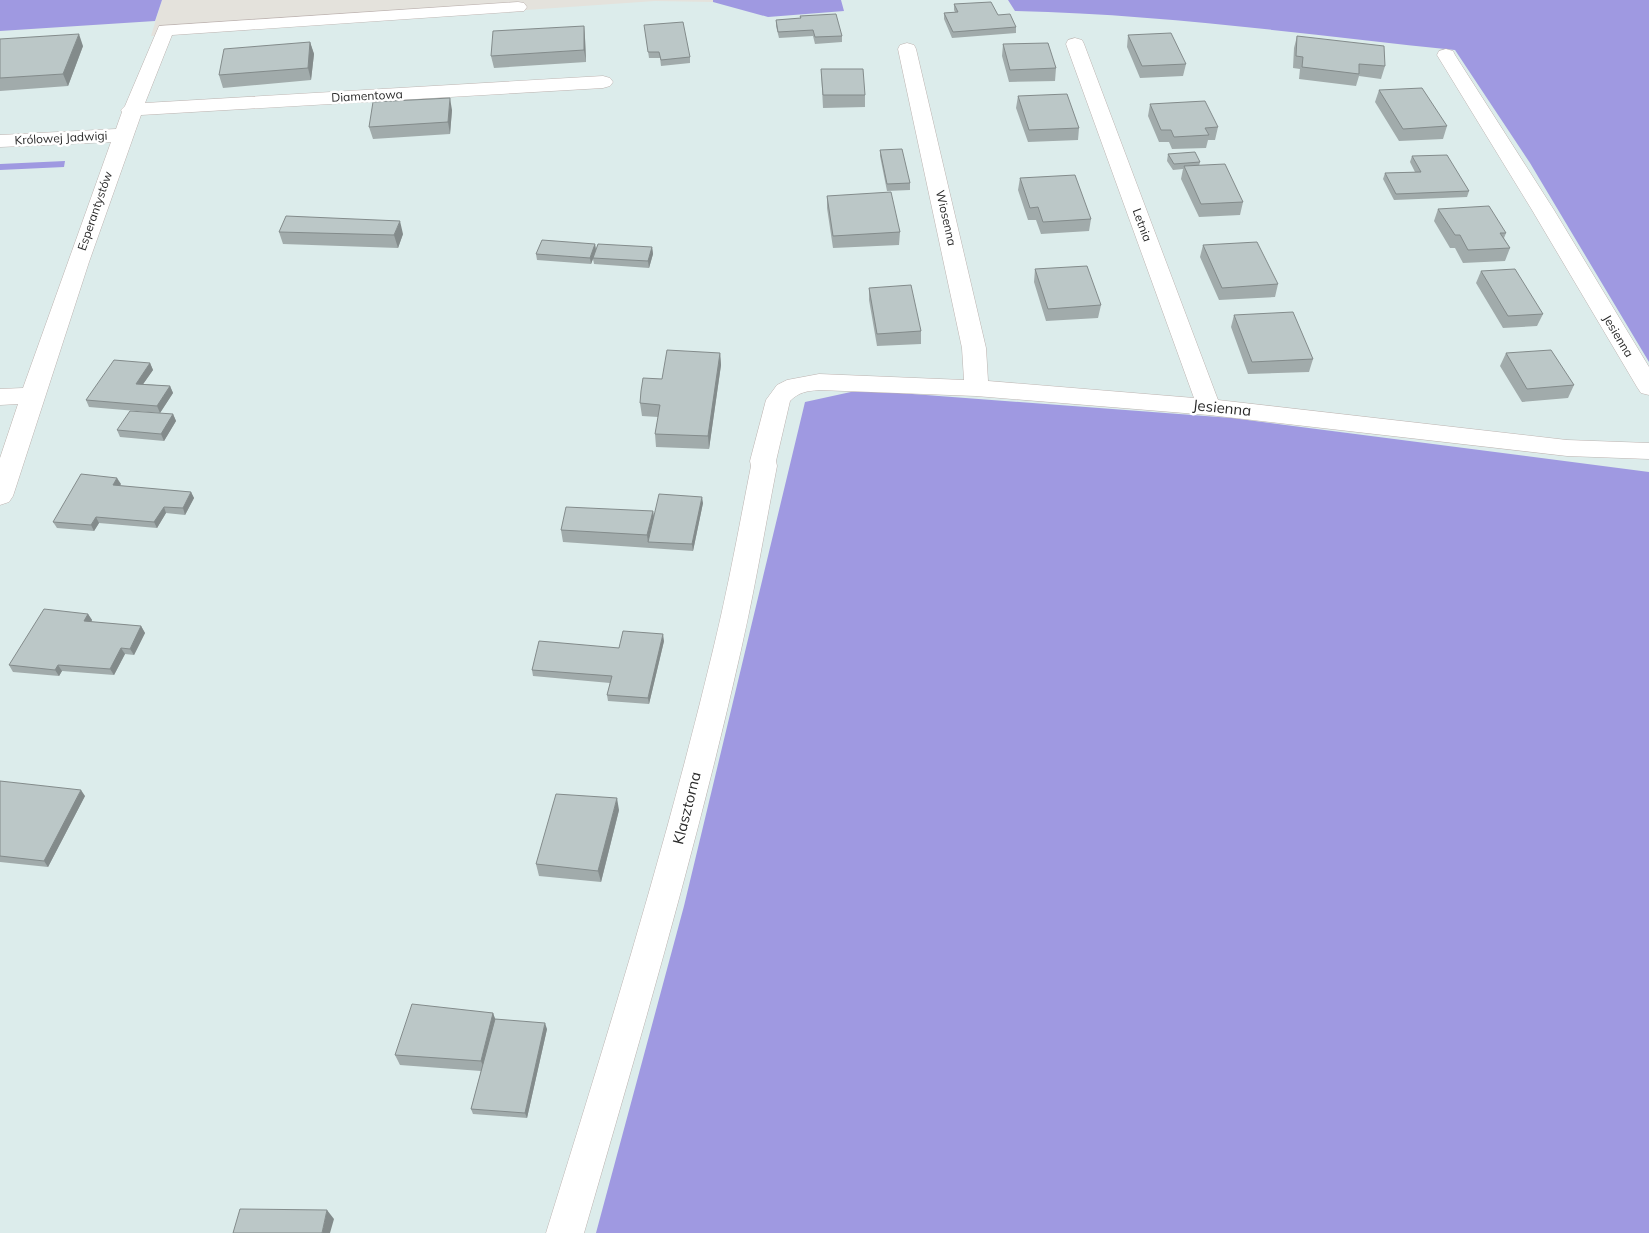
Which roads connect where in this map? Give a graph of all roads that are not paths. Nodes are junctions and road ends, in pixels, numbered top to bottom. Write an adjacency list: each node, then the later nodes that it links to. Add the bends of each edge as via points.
1 (518, 7): 6 (street, Esperantystów, via 165,30)
2 (1075, 44): 16 (street, Letnia)
3 (907, 49): 12 (street, Wiosenna, via 974,348)
4 (1446, 55): 9 (street, Jesienna)
5 (603, 82): 6 (street, Diamentowa)
6 (131, 110): 7 (street, Esperantystów)
7 (122, 135): 8 (street, Królowej Jadwigi); 14 (street, Esperantystów)
8 (0, 142)
9 (1624, 346): 10 (street); 13 (street, Jesienna)
10 (1649, 346)
11 (795, 385): 12 (street, Jesienna, via 858,382); 19 (street, Klasztorna, via 783,392 778,400 727,649 678,841 650,948)
12 (976, 388): 16 (street, Jesienna)
13 (1649, 388)
14 (33, 395): 15 (street); 18 (street, Esperantystów)
15 (0, 397)
16 (1209, 406): 17 (street, Jesienna, via 1567,448)
17 (1649, 450)
18 (0, 496)
19 (565, 1233)

